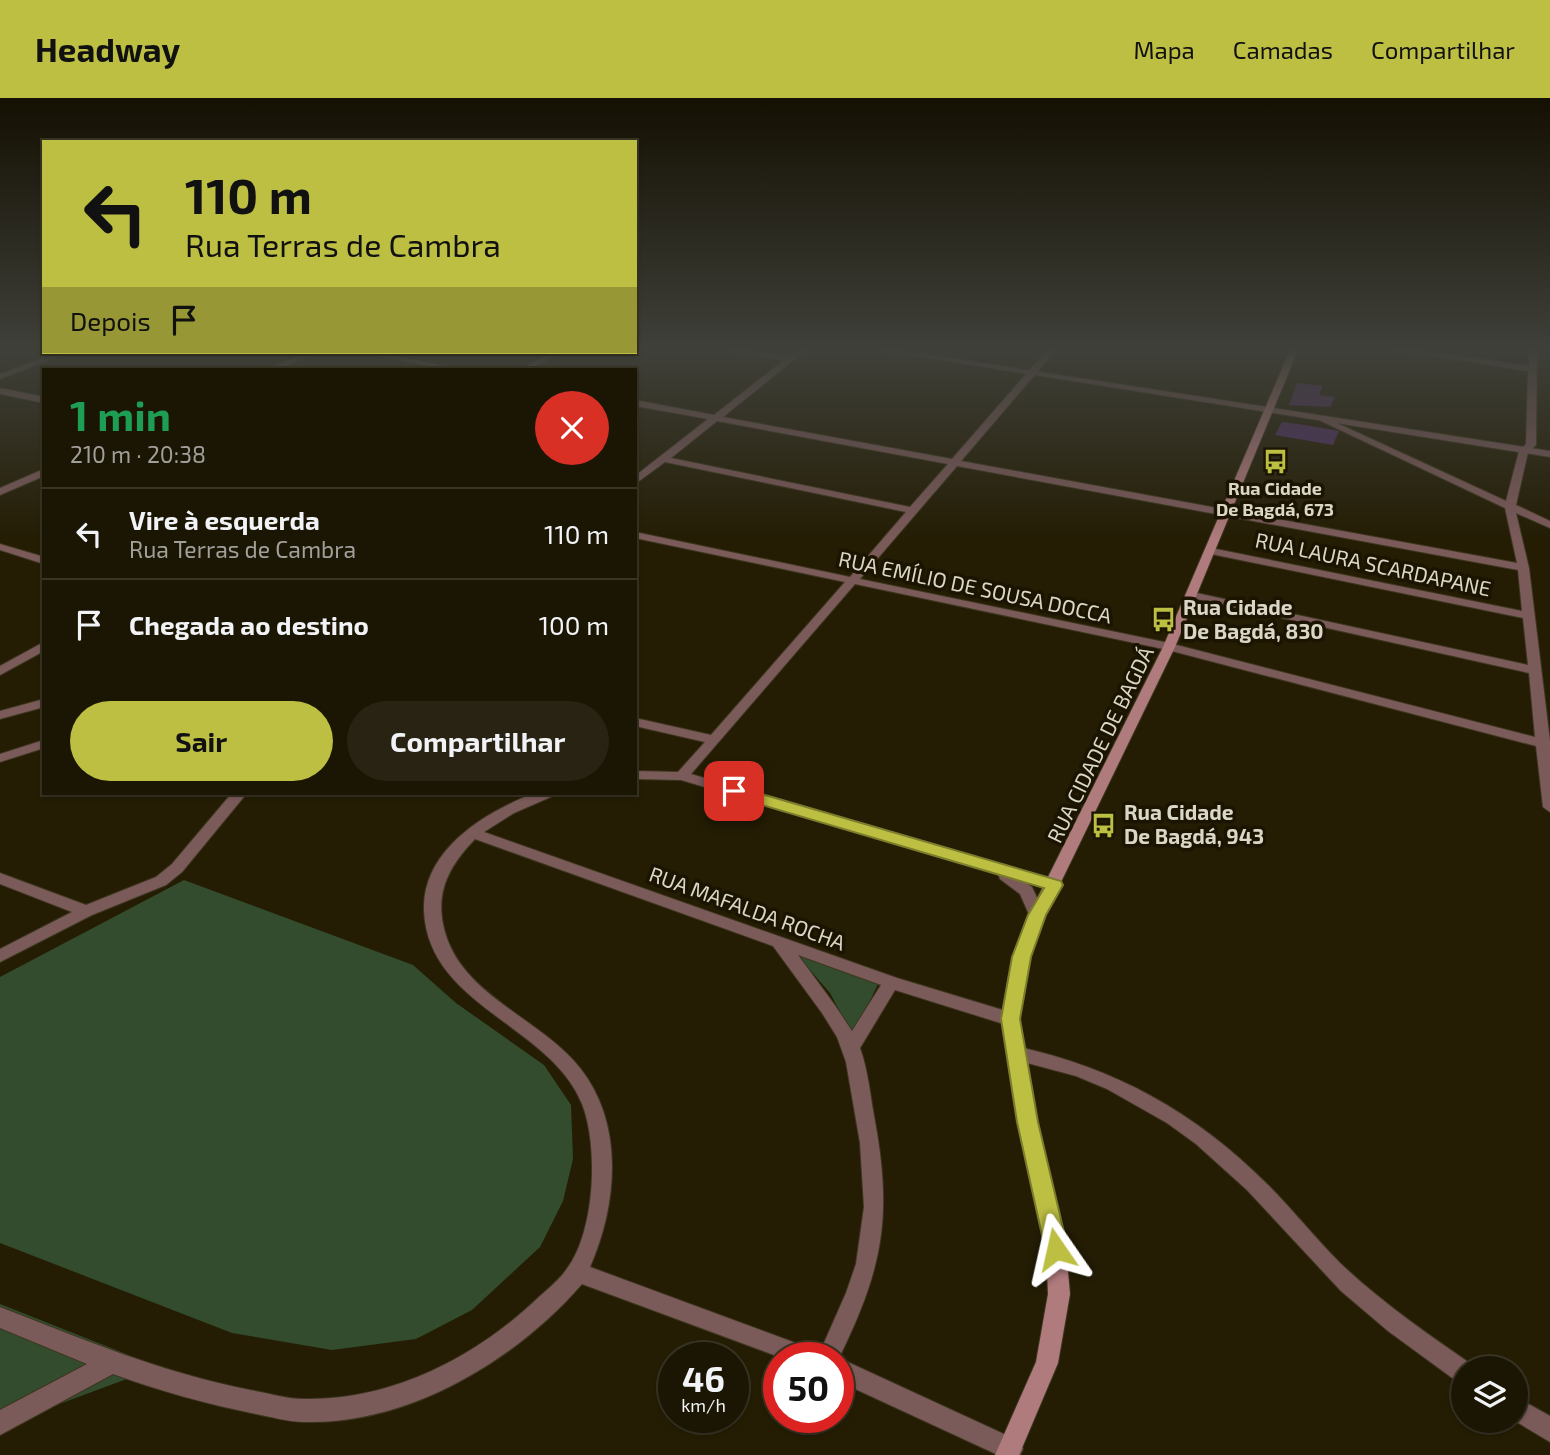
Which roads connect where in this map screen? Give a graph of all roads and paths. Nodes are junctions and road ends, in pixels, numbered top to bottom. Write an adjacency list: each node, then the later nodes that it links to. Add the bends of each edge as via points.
1 (691, 413): 7 (street)
2 (722, 413): 7 (street)
3 (999, 413): 12 (street)
4 (1268, 413): 18 (main road, RUA CIDADE DE BAGDÁ)
5 (1278, 413): 8 (street)
6 (1532, 413): 9 (street, via 1531,445)
7 (716, 418): 11 (street); 12 (street)
8 (1323, 420): 9 (street); 16 (street)
9 (1524, 451): 10 (street); 16 (street)
10 (1550, 454)
11 (664, 459): 14 (street); 17 (street)
12 (958, 461): 17 (street); 18 (street)
13 (42, 473): 15 (street)
14 (637, 479)
15 (0, 492)
16 (1510, 507): 19 (street); 24 (street)
17 (914, 511): 25 (street)
18 (1228, 512): 22 (main road, RUA CIDADE DE BAGDÁ); 24 (street)
19 (1550, 525)
20 (637, 535): 25 (street, RUA EMÍLIO DE SOUSA DOCCA)
21 (0, 547): 23 (street)
22 (1211, 551): 26 (main road, RUA CIDADE DE BAGDÁ); 27 (street, RUA LAURA SCARDAPANE)
23 (42, 560)
24 (1523, 568): 27 (street)
25 (853, 582): 29 (street, RUA EMÍLIO DE SOUSA DOCCA); 35 (street)
26 (1192, 595): 29 (main road, RUA CIDADE DE BAGDÁ); 30 (street)
27 (1528, 616): 30 (street)
28 (42, 647): 31 (street)
29 (1169, 648): 36 (street, RUA EMÍLIO DE SOUSA DOCCA); 47 (main road, RUA CIDADE DE BAGDÁ)
30 (1533, 670): 36 (street)
31 (0, 671)
32 (42, 704): 33 (street)
33 (0, 715)
34 (637, 722): 35 (street)
35 (714, 740): 40 (street)
36 (1547, 744): 43 (street)
37 (42, 745): 38 (street)
38 (0, 758)
39 (637, 775): 40 (street)
40 (682, 776): 45 (street)
41 (238, 795): 48 (street, via 161,881)
42 (543, 795): 44 (street)
43 (1550, 807)
44 (472, 833): 50 (street, RUA MAFALDA ROCHA); 56 (street, via 450,857 433,896 436,933 453,971 566,1065 590,1103 599,1130 603,1197)
45 (995, 868): 47 (street); 49 (street, via 1026,891)
46 (0, 878): 48 (street)
47 (1055, 885): 49 (main road, RUA CIDADE DE BAGDÁ)
48 (86, 911): 51 (street)
49 (1037, 915): 53 (main road, RUA CIDADE DE BAGDÁ, via 1021,957)
50 (779, 942): 52 (street, RUA MAFALDA ROCHA); 54 (street)
51 (0, 956)
52 (891, 982): 53 (street, RUA MAFALDA ROCHA); 54 (street)
53 (1010, 1019): 55 (main road, RUA CIDADE DE BAGDÁ)
54 (851, 1048): 59 (street, via 868,1130 876,1204 869,1262 854,1308)
55 (1015, 1053): 61 (street, via 1087,1072 1178,1121 1234,1164 1365,1301); 66 (main road, RUA CIDADE DE BAGDÁ, via 1056,1249 1059,1294 1047,1363)
56 (577, 1272): 58 (street); 60 (street, via 546,1306 487,1351 397,1396 341,1410 301,1411 205,1394)
57 (0, 1317): 60 (street)
58 (767, 1342)
59 (836, 1342)
60 (110, 1363): 64 (street)
61 (1451, 1363)
62 (854, 1377): 66 (street)
63 (1528, 1416): 65 (street)
64 (0, 1423)
65 (1550, 1430)
66 (1009, 1452)

